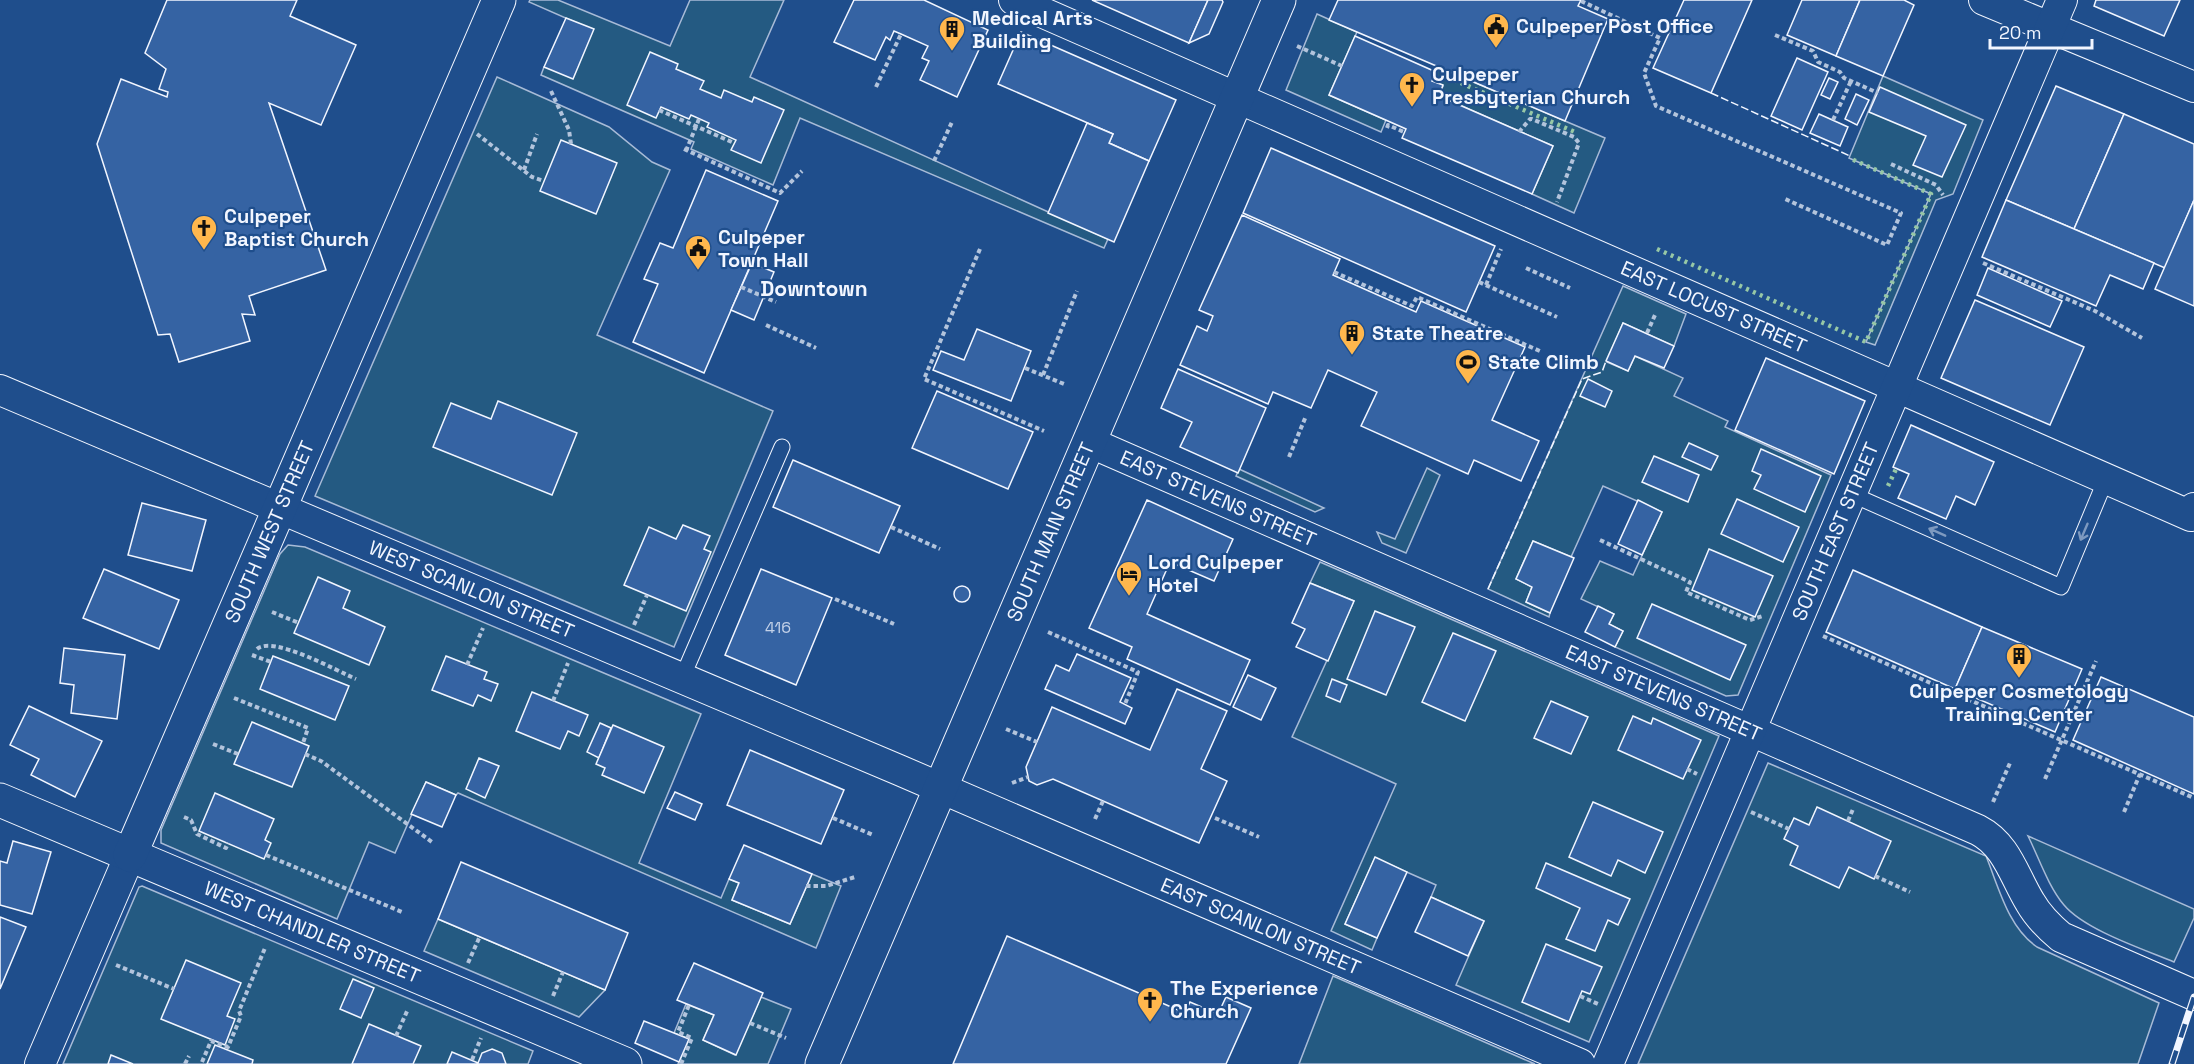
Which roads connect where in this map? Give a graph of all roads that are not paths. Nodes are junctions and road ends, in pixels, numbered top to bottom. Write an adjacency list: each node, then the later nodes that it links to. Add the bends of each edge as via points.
1 (499, 0): 15 (street, SOUTH WEST STREET)
2 (1014, 0): 8 (street, EAST LOCUST STREET)
3 (1279, 0): 8 (street, SOUTH MAIN STREET)
4 (1984, 0): 6 (street)
5 (2062, 0): 6 (street, SOUTH EAST STREET)
6 (2050, 28): 7 (street); 9 (street, SOUTH EAST STREET)
7 (2194, 87)
8 (1237, 98): 9 (street, EAST LOCUST STREET); 11 (street, SOUTH MAIN STREET)
9 (1897, 387): 13 (street, EAST LOCUST STREET); 14 (street, SOUTH EAST STREET)
10 (0, 390): 15 (street, WEST SCANLON STREET)
11 (1089, 442): 18 (street, EAST STEVENS STREET); 19 (street, SOUTH MAIN STREET)
12 (782, 447): 17 (lane)
13 (2106, 478): 14 (lane, one-way to 14, via 2061,587); 16 (street, EAST LOCUST STREET)
14 (1851, 494): 18 (street, SOUTH EAST STREET)
15 (278, 508): 17 (street, WEST SCANLON STREET); 21 (street, SOUTH WEST STREET)
16 (2192, 512)
17 (682, 678): 19 (street, WEST SCANLON STREET)
18 (1750, 732): 22 (street, EAST STEVENS STREET, via 1987,835 2002,849 2035,909 2061,937); 27 (street, SOUTH EAST STREET)
19 (941, 788): 25 (street, SOUTH MAIN STREET); 26 (street, EAST SCANLON STREET)
20 (0, 800): 21 (street, WEST CHANDLER STREET)
21 (130, 855): 23 (street, SOUTH WEST STREET); 24 (street, WEST CHANDLER STREET)
22 (2194, 995)
23 (40, 1064)
24 (625, 1064)
25 (822, 1064)
26 (1580, 1064)
27 (1608, 1064)

